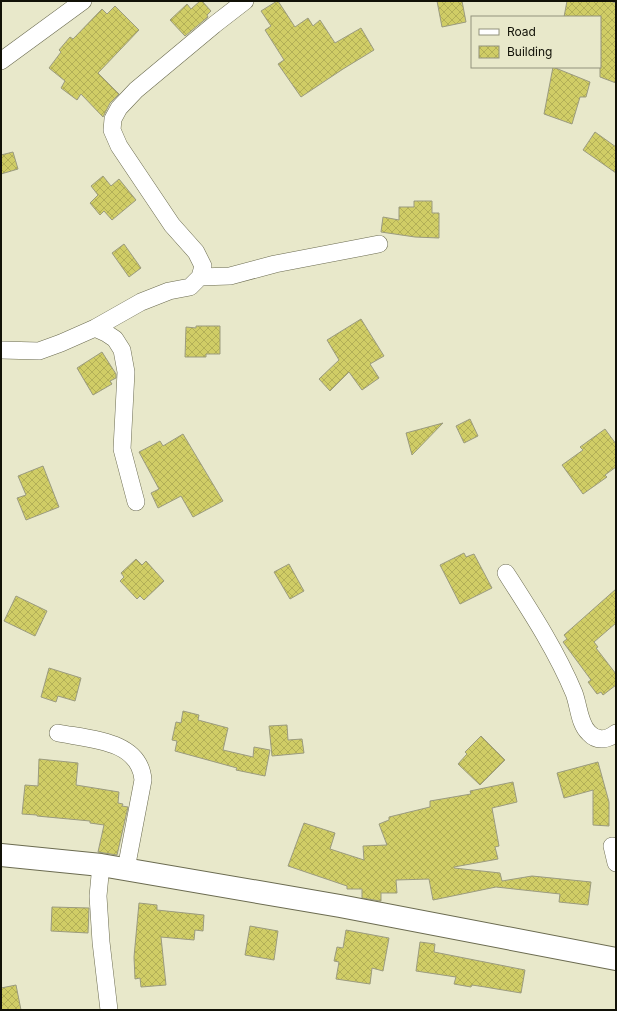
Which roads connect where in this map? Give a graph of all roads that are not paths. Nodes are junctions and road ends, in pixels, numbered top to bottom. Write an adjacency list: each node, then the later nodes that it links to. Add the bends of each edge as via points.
1 (82, 1): 3 (street)
2 (245, 1): 5 (street, via 136,90 113,118 112,130 119,146 172,225 196,252 203,266)
3 (1, 61)
4 (379, 244): 5 (street, via 275,264 230,276)
5 (200, 277): 6 (street, via 190,288 169,291 140,302)
6 (95, 328): 7 (street, via 39,351); 8 (street, via 115,339 122,350 126,372 122,449)
7 (1, 350)
8 (136, 502)
9 (506, 573): 10 (street, via 544,633 565,674 584,727 599,739)
10 (616, 733)
11 (58, 734): 16 (street, via 110,743 134,757 142,770 143,780)
12 (612, 846): 14 (street)
13 (1, 856): 15 (street)
14 (616, 863)
15 (102, 865): 16 (street); 18 (street, via 98,896)
16 (126, 869): 17 (street, via 340,906)
17 (616, 959)
18 (110, 1010)

